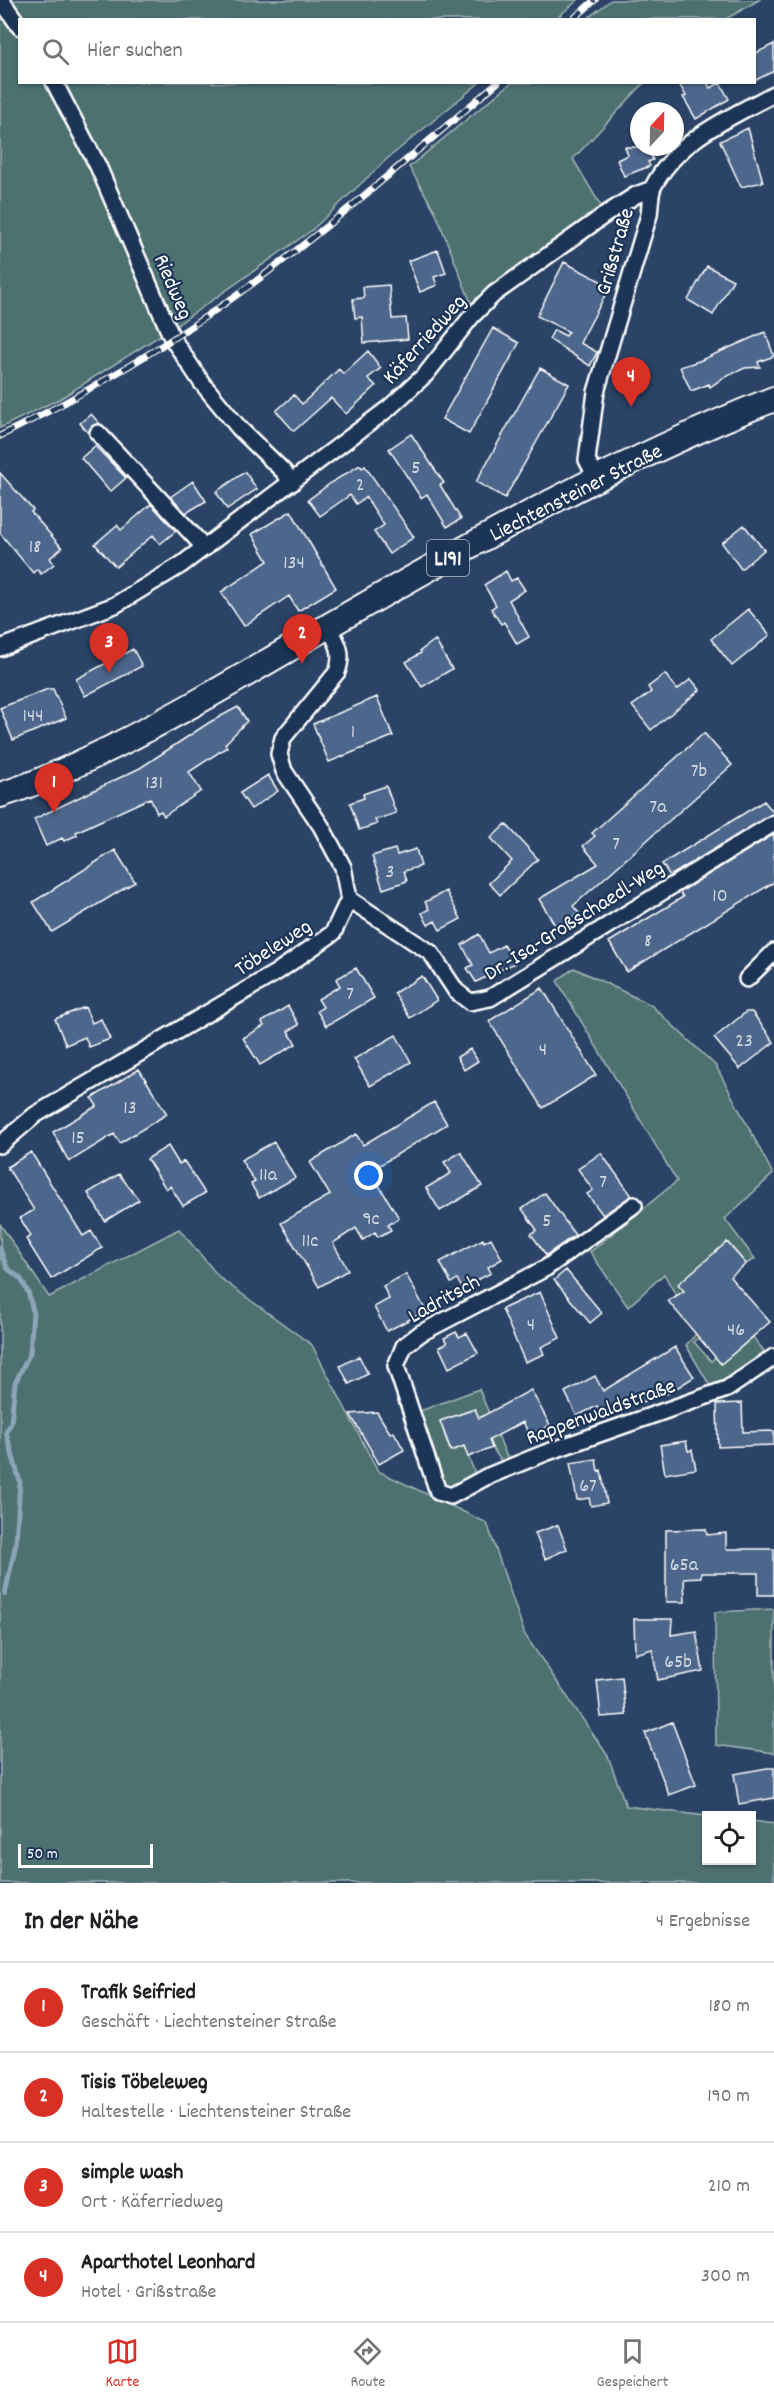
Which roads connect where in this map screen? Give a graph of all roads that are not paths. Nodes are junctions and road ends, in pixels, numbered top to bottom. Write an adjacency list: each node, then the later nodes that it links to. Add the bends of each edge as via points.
1 (1, 0): 2 (street)
2 (18, 24)
3 (55, 84): 9 (street, Riedweg, via 98,166 172,338 231,419)
4 (774, 94): 5 (street, Grißstraße, via 694,140 673,157)
5 (652, 189): 8 (street, Grißstraße, via 649,215 596,392 587,460); 9 (street, Käferriedweg, via 606,214 494,294 426,374 389,408)
6 (774, 399): 8 (main road, Liechtensteiner Straße / L191)
7 (98, 433): 10 (street)
8 (596, 477): 11 (main road, Liechtensteiner Straße / L191)
9 (292, 483): 10 (street, Käferriedweg)
10 (205, 548): 12 (street, Käferriedweg, via 115,605)
11 (328, 626): 13 (main road, Liechtensteiner Straße / L191, via 136,735 65,770); 15 (street, via 341,650 341,662 283,738 279,754 284,771 343,867)
12 (0, 648)
13 (0, 795)
14 (774, 823): 15 (street, Dr.-Isa-Großschaedl-Weg, via 490,998 479,1001 470,1002 456,991 431,952)
15 (349, 899): 18 (street, Töbeleweg, via 327,938 277,972 35,1114)
16 (774, 952): 17 (street)
17 (747, 979)
18 (0, 1144)
19 (634, 1205): 21 (street, Ladritsch, via 546,1268 421,1333 404,1346 396,1366)
20 (774, 1357): 21 (street, Rappenwaldstraße, via 727,1389 545,1453 451,1496)
21 (438, 1492)

